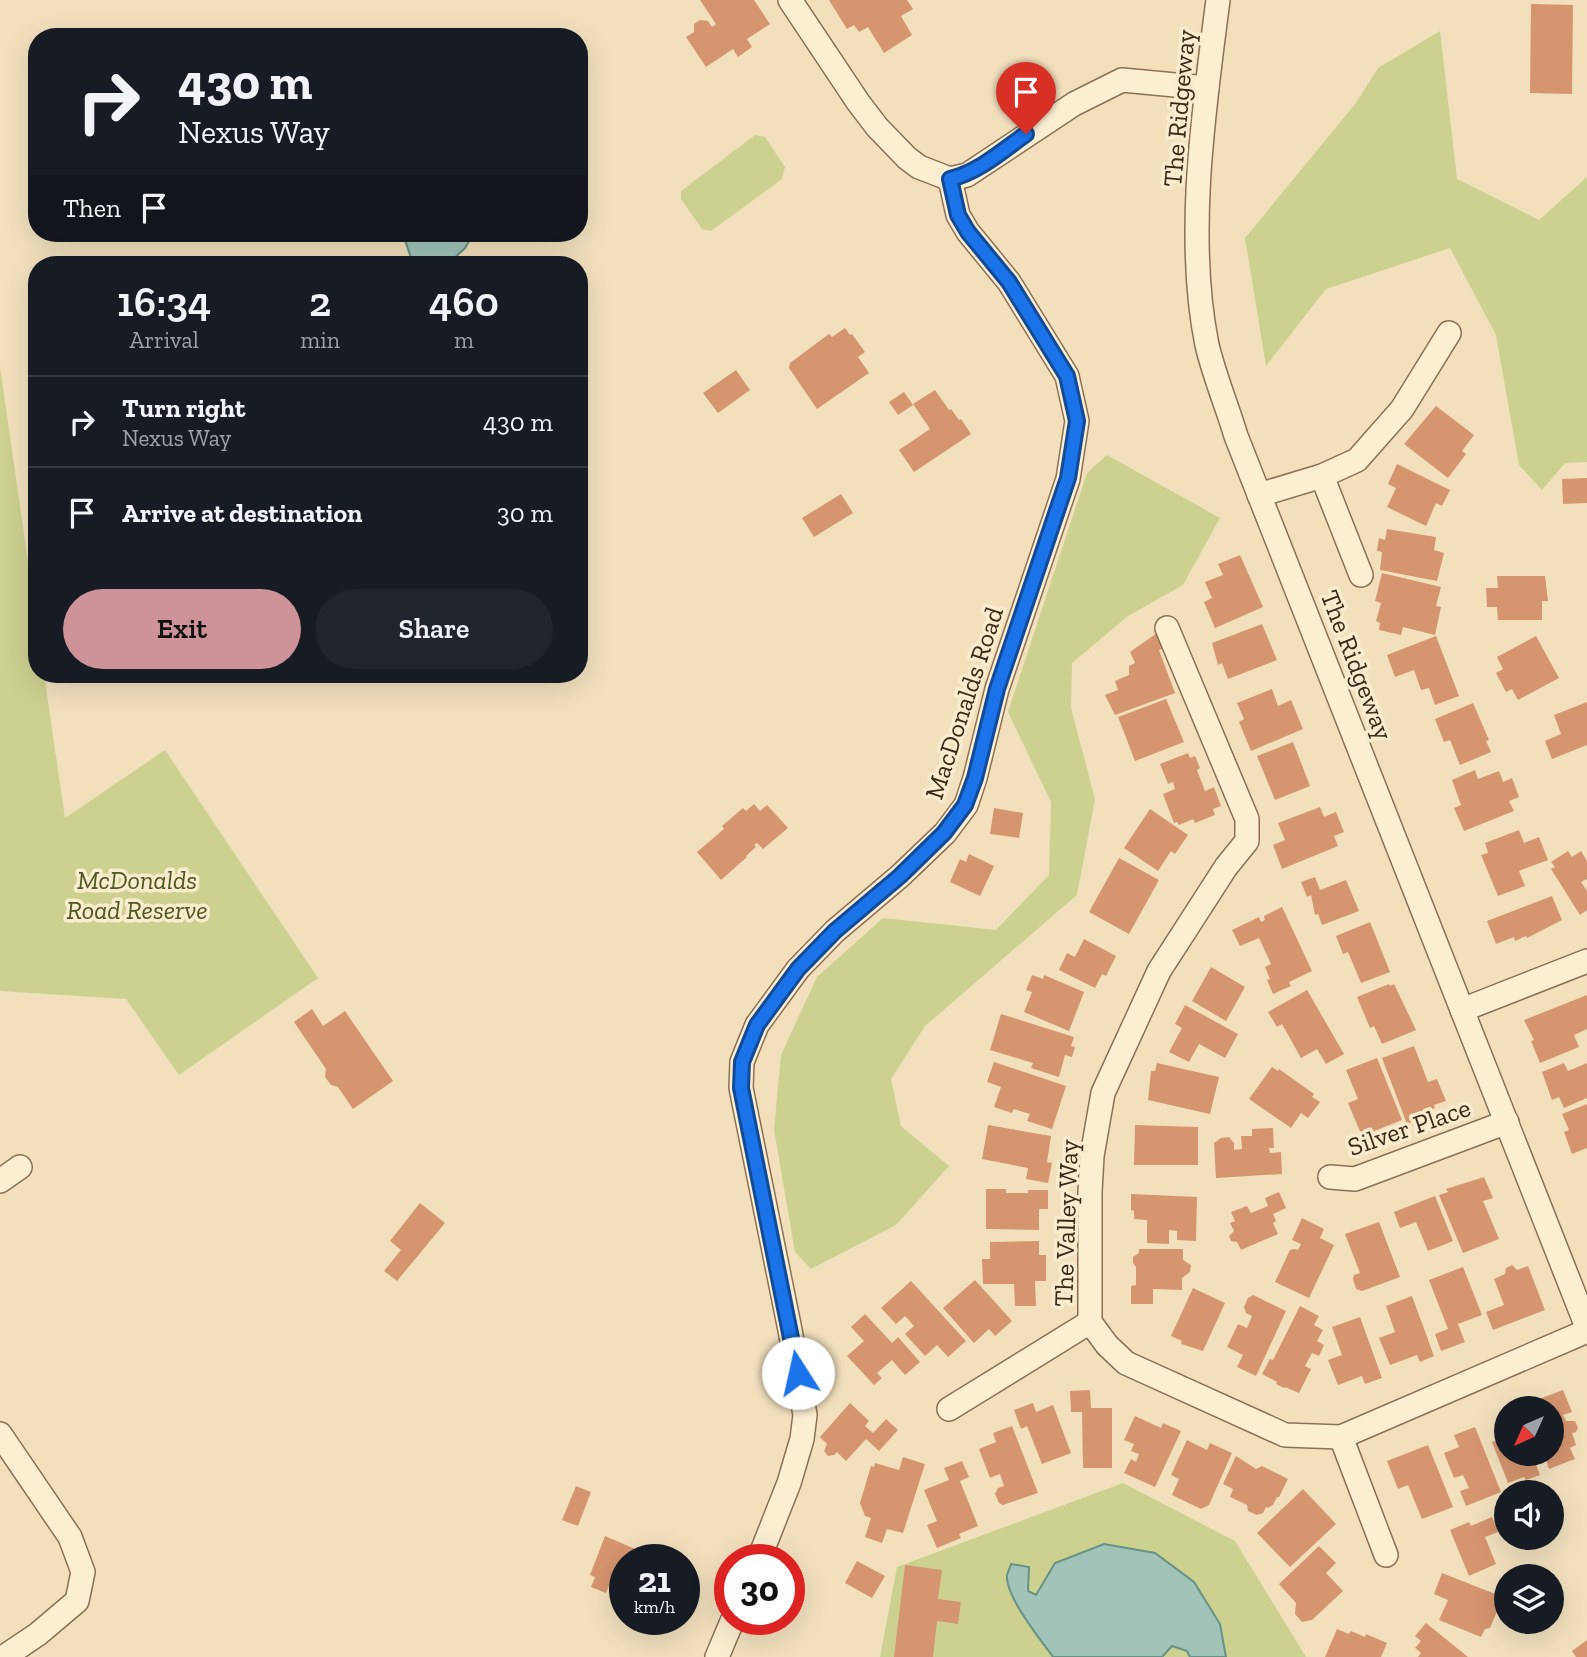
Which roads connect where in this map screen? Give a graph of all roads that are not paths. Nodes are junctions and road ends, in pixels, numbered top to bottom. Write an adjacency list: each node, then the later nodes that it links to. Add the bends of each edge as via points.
1 (790, 0): 4 (street, via 877,127 906,158)
2 (1218, 0): 3 (street, The Ridgeway)
3 (1207, 88): 4 (street, via 1122,80 1074,104 973,172); 7 (street, The Ridgeway, via 1197,258 1207,345)
4 (950, 179): 21 (street, MacDonalds Road, via 958,215 968,232 1009,282 1067,376 1077,421 1068,478 997,689 965,805 944,833 798,969 757,1025 742,1062 741,1088 805,1415 789,1483)
5 (1449, 333): 6 (street, via 1383,431 1357,460)
6 (1322, 476): 7 (street); 8 (street)
7 (1259, 495): 11 (street, The Ridgeway)
8 (1361, 575)
9 (1167, 628): 16 (street, The Valley Way, via 1247,819 1247,841 1159,971 1103,1093 1092,1156)
10 (1587, 961): 11 (street)
11 (1462, 1010): 12 (street, The Ridgeway)
12 (1507, 1122): 14 (street, Silver Place, via 1356,1180); 17 (street, The Ridgeway)
13 (20, 1167): 15 (street)
14 (1330, 1177)
15 (0, 1181)
16 (1090, 1322): 18 (street); 20 (street, The Valley Way, via 1126,1363 1285,1435)
17 (1587, 1329): 20 (street, The Valley Way)
18 (949, 1409)
19 (0, 1434): 24 (street, via 70,1537 83,1572 77,1601)
20 (1341, 1437): 22 (street)
21 (765, 1544)
22 (1387, 1556)
23 (726, 1635): 25 (street)
24 (5, 1657)
25 (717, 1657)

